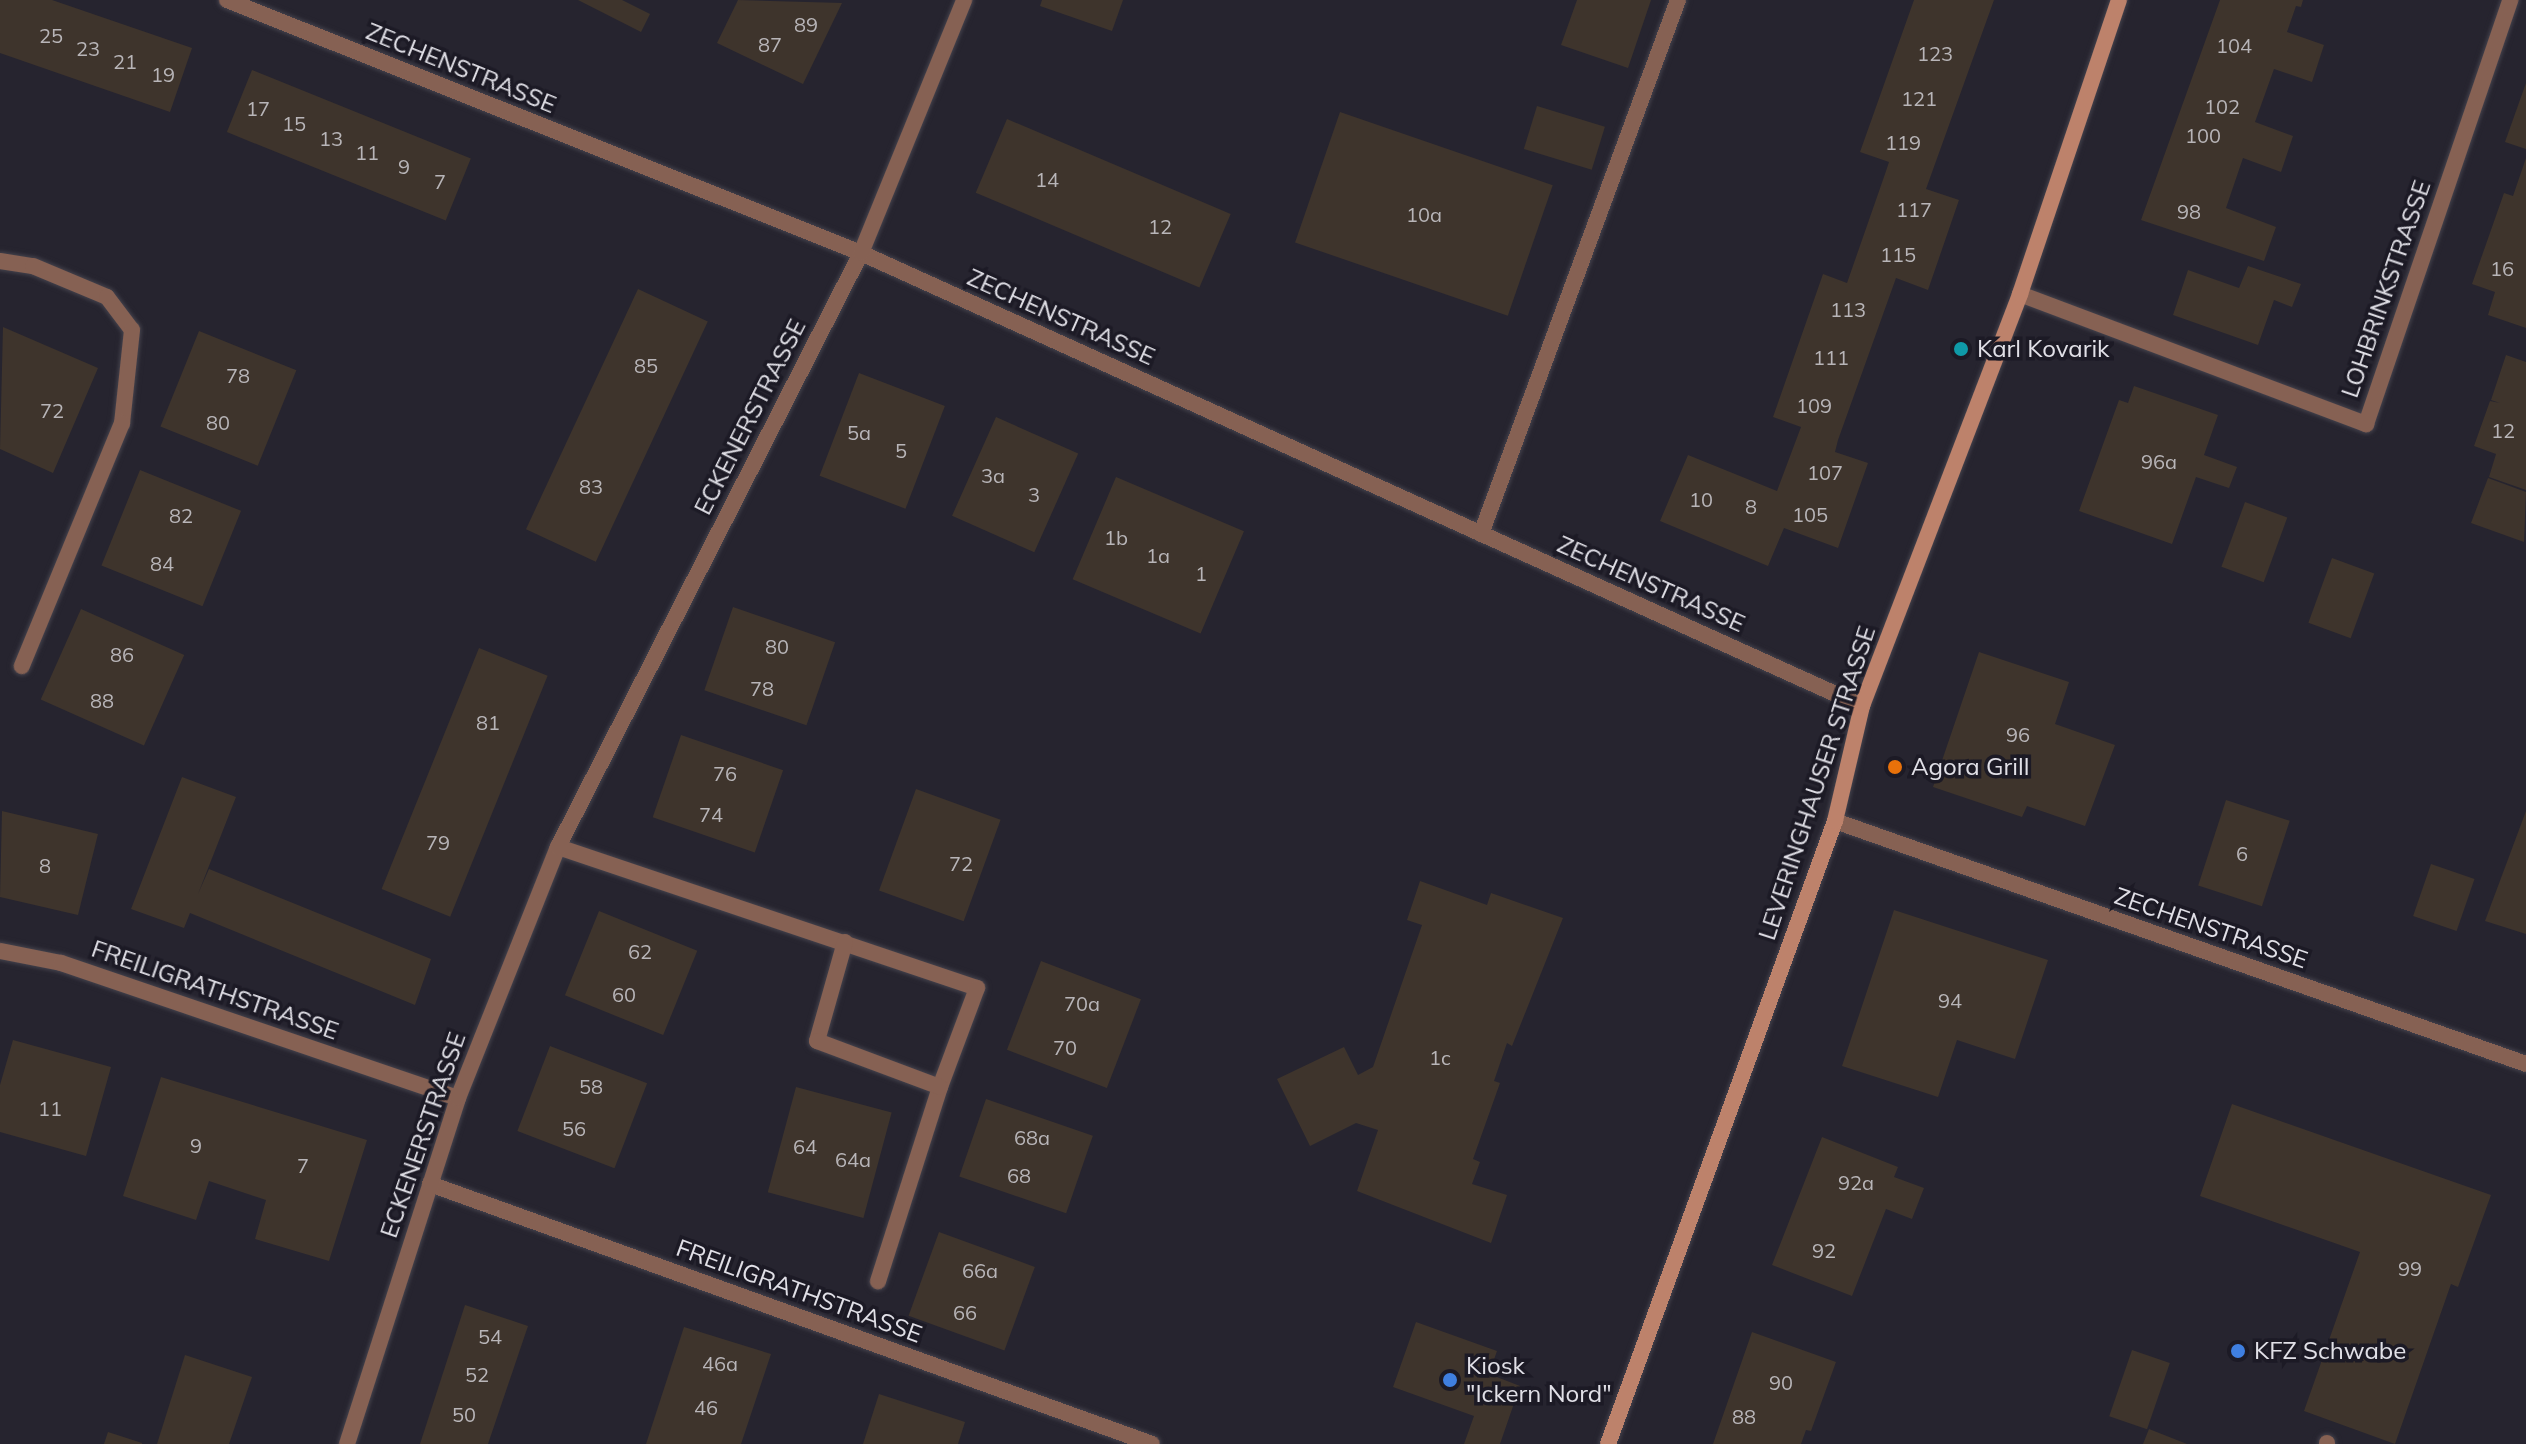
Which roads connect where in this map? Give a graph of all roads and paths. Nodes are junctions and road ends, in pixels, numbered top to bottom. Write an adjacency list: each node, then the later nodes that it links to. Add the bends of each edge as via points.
1 (227, 0): 6 (street, ZECHENSTRASSE)
2 (964, 0): 6 (street, ECKENERSTRASSE)
3 (1678, 0): 9 (street)
4 (2119, 0): 8 (main road, LEVERINGHAUSER STRASSE)
5 (2510, 0): 8 (street, LOHBRINKSTRASSE, via 2366,424)
6 (861, 253): 9 (street, ZECHENSTRASSE); 13 (street, ECKENERSTRASSE)
7 (0, 261): 10 (street, via 33,266 107,297 132,330 122,423)
8 (2020, 294): 11 (main road, LEVERINGHAUSER STRASSE)
9 (1481, 534): 11 (street, ZECHENSTRASSE)
10 (22, 666)
11 (1862, 706): 12 (main road, LEVERINGHAUSER STRASSE)
12 (1835, 821): 16 (street, ZECHENSTRASSE); 23 (main road, LEVERINGHAUSER STRASSE)
13 (558, 847): 14 (street); 18 (street, ECKENERSTRASSE)
14 (845, 942): 17 (street, via 817,1041); 17 (street, via 977,988)
15 (0, 951): 18 (street, FREILIGRATHSTRASSE, via 61,963)
16 (2526, 1064)
17 (940, 1087): 20 (street)
18 (458, 1098): 19 (street, ECKENERSTRASSE)
19 (430, 1184): 21 (street, ECKENERSTRASSE); 22 (street, FREILIGRATHSTRASSE)
20 (878, 1281)
21 (347, 1444)
22 (1152, 1444)
23 (1608, 1444)

